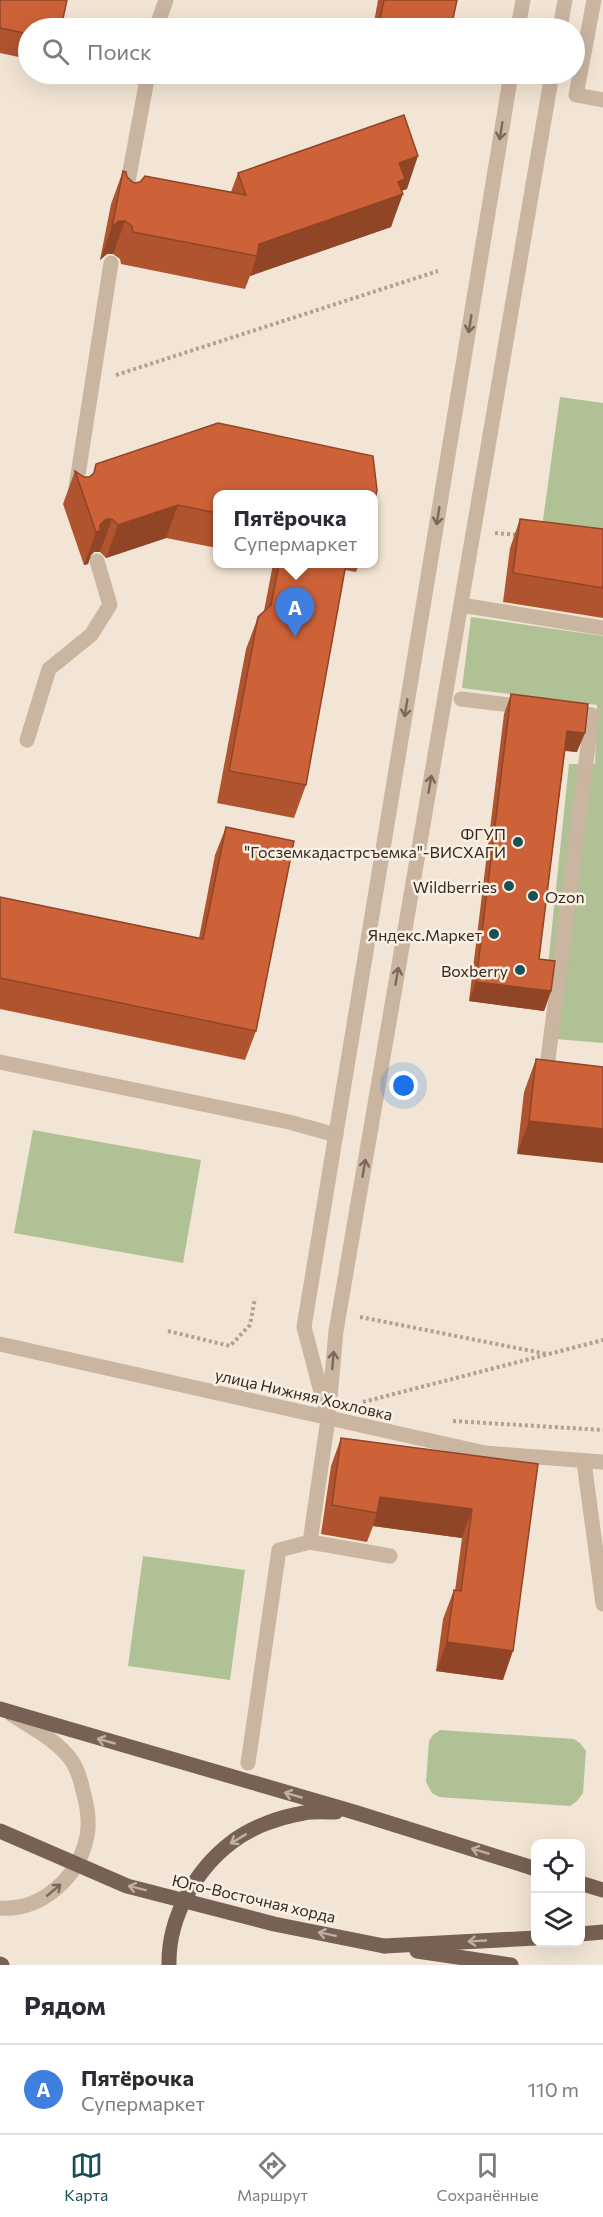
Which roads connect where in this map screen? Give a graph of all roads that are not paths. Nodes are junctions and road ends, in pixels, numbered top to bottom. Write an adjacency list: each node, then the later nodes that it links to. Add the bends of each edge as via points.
1 (166, 0): 5 (street)
2 (523, 0): 6 (street)
3 (565, 0): 7 (street)
4 (594, 0): 8 (street)
5 (160, 18)
6 (520, 18)
7 (562, 18)
8 (585, 48)
9 (146, 84): 14 (street)
10 (509, 84): 24 (street, one-way to 24)
11 (550, 84): 18 (street)
12 (578, 84): 13 (street, via 576,95)
13 (603, 100)
14 (123, 206)
15 (111, 262): 16 (street)
16 (75, 500)
17 (97, 561): 21 (street, via 110,605 91,635 49,669)
18 (460, 605): 19 (street); 26 (street, one-way to 18, via 336,1331)
19 (603, 628)
20 (461, 699): 22 (street, via 592,715)
21 (27, 740)
22 (548, 1059)
23 (0, 1062): 24 (street)
24 (336, 1134): 26 (street, via 304,1327)
25 (0, 1344): 26 (street, улица Нижняя Хохловка)
26 (328, 1419): 27 (street, улица Нижняя Хохловка, via 485,1453); 29 (street)
27 (584, 1462): 28 (street, улица Нижняя Хохловка); 31 (street)
28 (603, 1462)
29 (310, 1542): 30 (street); 33 (street, via 279,1550)
30 (390, 1556)
31 (603, 1604)
32 (4, 1711): 34 (main road, one-way to 32); 39 (street, one-way to 32, via 41,1901 62,1883 77,1863 87,1835 88,1810 72,1762 52,1741)
33 (248, 1763)
34 (354, 1812): 36 (main road, one-way to 34); 44 (main road, one-way to 44, via 306,1812 270,1822 232,1841 188,1890 175,1924)
35 (0, 1831): 43 (main road, Юго-Восточная хорда, one-way to 35, bridge, via 274,1924 127,1886)
36 (531, 1867)
37 (585, 1885): 38 (main road)
38 (603, 1890)
39 (0, 1908)
40 (603, 1932): 41 (main road)
41 (585, 1934)
42 (531, 1938): 43 (main road, one-way to 43)
43 (384, 1946): 45 (main road, Юго-Восточная хорда)
44 (169, 1965)
45 (511, 1965)

